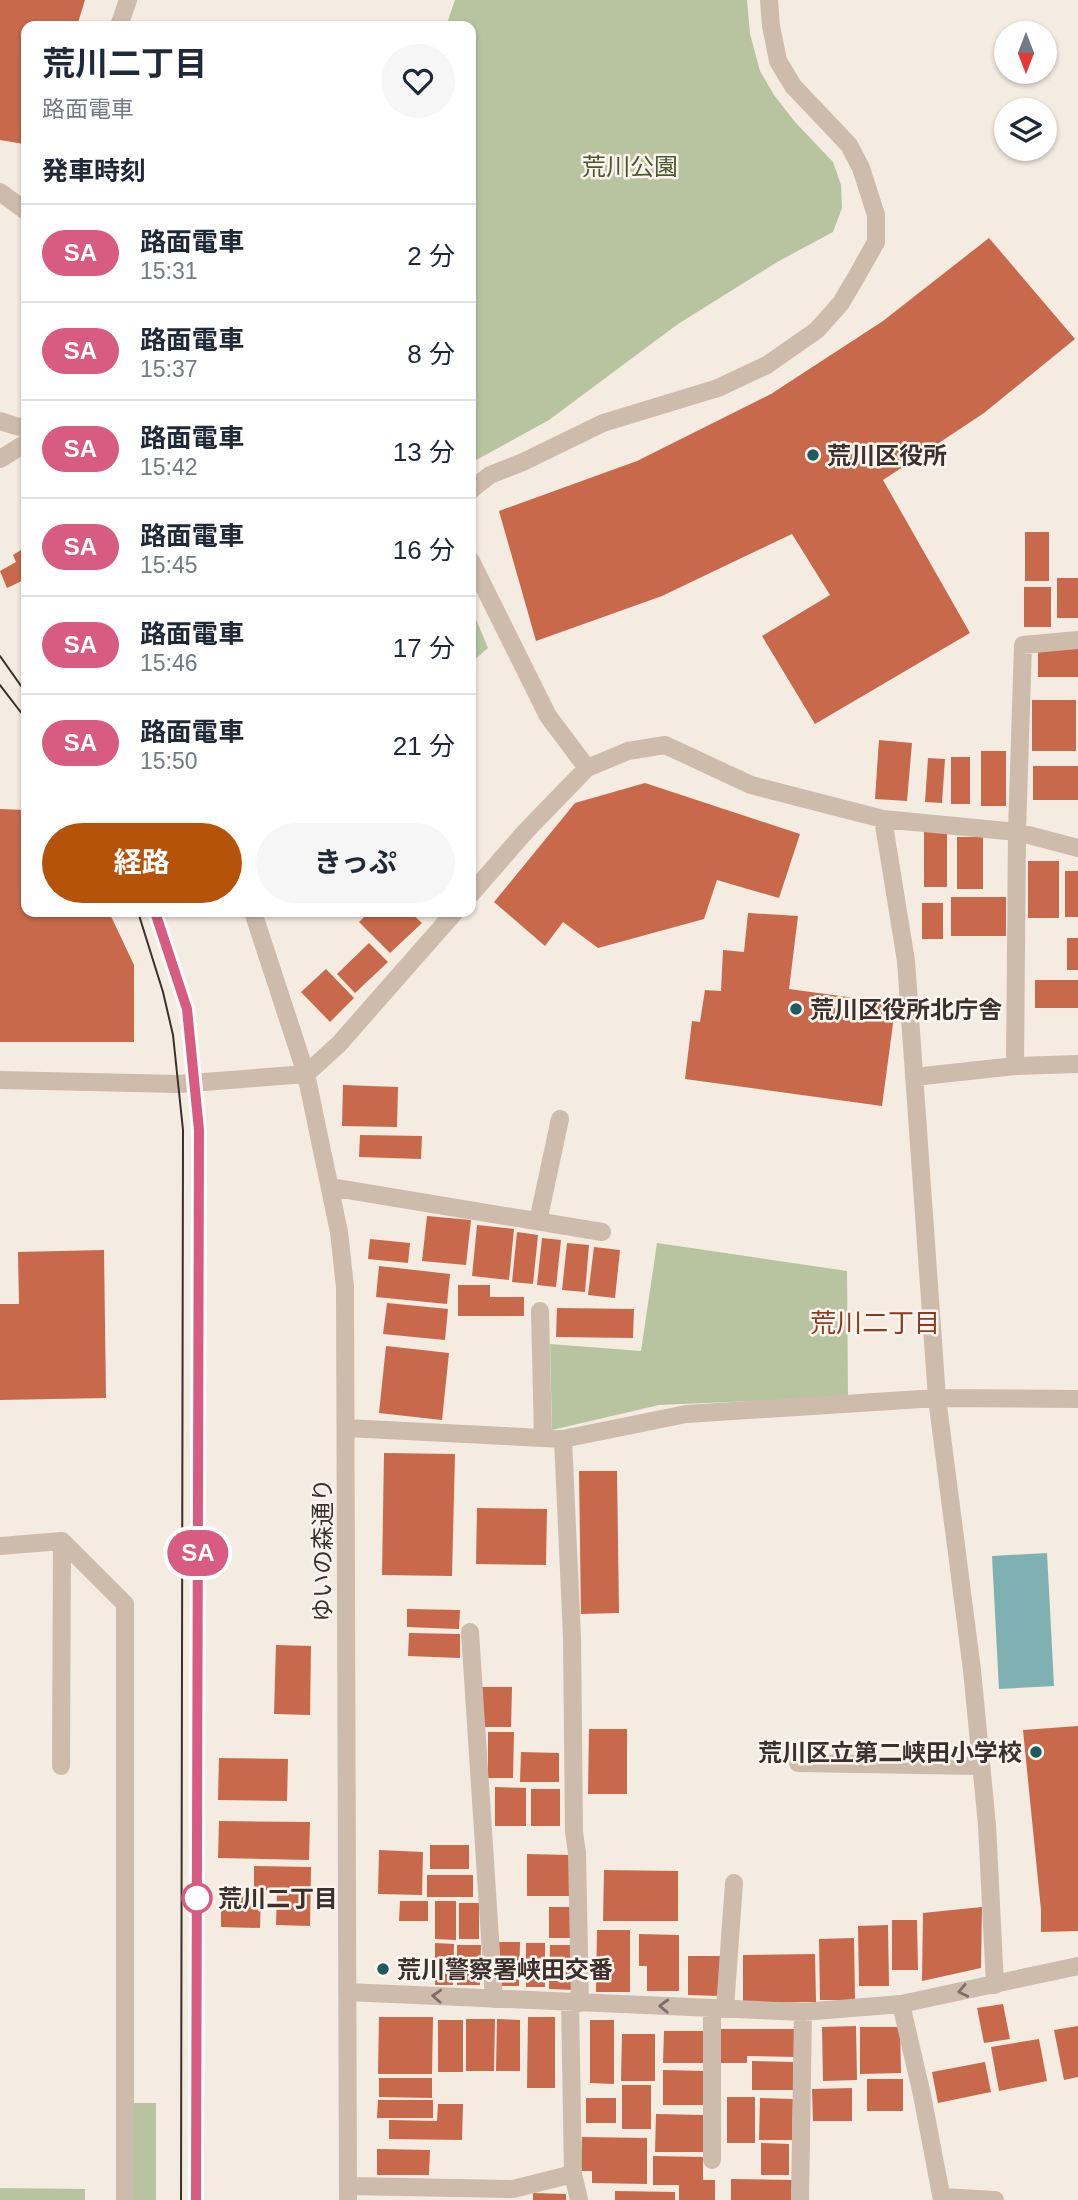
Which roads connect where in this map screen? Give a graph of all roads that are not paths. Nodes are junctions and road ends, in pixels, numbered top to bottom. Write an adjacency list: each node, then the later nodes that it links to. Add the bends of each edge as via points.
1 (128, 0): 3 (street)
2 (769, 0): 10 (street, via 778,61 793,86 849,145 862,168 876,215 876,242 841,303 817,330 767,365 718,388 603,423 490,475)
3 (121, 21)
4 (0, 192): 5 (street)
5 (21, 207)
6 (0, 421): 7 (street)
7 (21, 427)
8 (21, 446): 9 (street)
9 (0, 459)
10 (476, 486)
11 (476, 571): 13 (street, via 548,716)
12 (1078, 640): 15 (street, via 1023,645)
13 (587, 768): 14 (street, via 628,751 665,745 751,785); 17 (street)
14 (883, 818): 15 (street); 23 (street, via 906,961)
15 (1017, 832): 16 (street); 21 (street)
16 (1078, 848)
17 (476, 888)
18 (255, 917): 22 (street, ゆいの森通り)
19 (451, 917): 22 (street, via 339,1044)
20 (1078, 1064): 21 (street)
21 (1015, 1066): 23 (street)
22 (306, 1074): 24 (street, via 178,1084); 26 (street, ゆいの森通り)
23 (914, 1077): 30 (street)
24 (0, 1080)
25 (561, 1119): 27 (street)
26 (330, 1187): 27 (street); 32 (street, ゆいの森通り, via 345,1287)
27 (538, 1222): 28 (street)
28 (602, 1231)
29 (540, 1311): 33 (street)
30 (937, 1398): 31 (street); 34 (street, via 686,1414); 40 (street)
31 (1078, 1399)
32 (346, 1428): 33 (street); 44 (street, ゆいの森通り)
33 (543, 1438): 34 (street)
34 (563, 1439): 46 (street, via 577,1853)
35 (62, 1541): 36 (street); 39 (street); 54 (street, via 125,1604)
36 (0, 1546)
37 (470, 1632): 45 (street)
38 (798, 1763): 40 (street)
39 (61, 1766)
40 (980, 1766): 43 (street)
41 (734, 1883): 48 (street)
42 (1078, 1966): 43 (street)
43 (995, 1985): 47 (street, one-way to 47)
44 (347, 1993): 45 (street, one-way to 44); 52 (street, ゆいの森通り)
45 (494, 1999): 46 (street)
46 (575, 2002): 48 (street, one-way to 46); 51 (street)
47 (901, 2004): 49 (street); 53 (street)
48 (719, 2008): 49 (street); 50 (street)
49 (803, 2012): 56 (street)
50 (712, 2160)
51 (573, 2174): 52 (street, via 513,2189); 55 (street)
52 (348, 2193)
53 (942, 2198): 57 (street)
54 (125, 2200)
55 (579, 2200)
56 (800, 2200)
57 (995, 2200)

